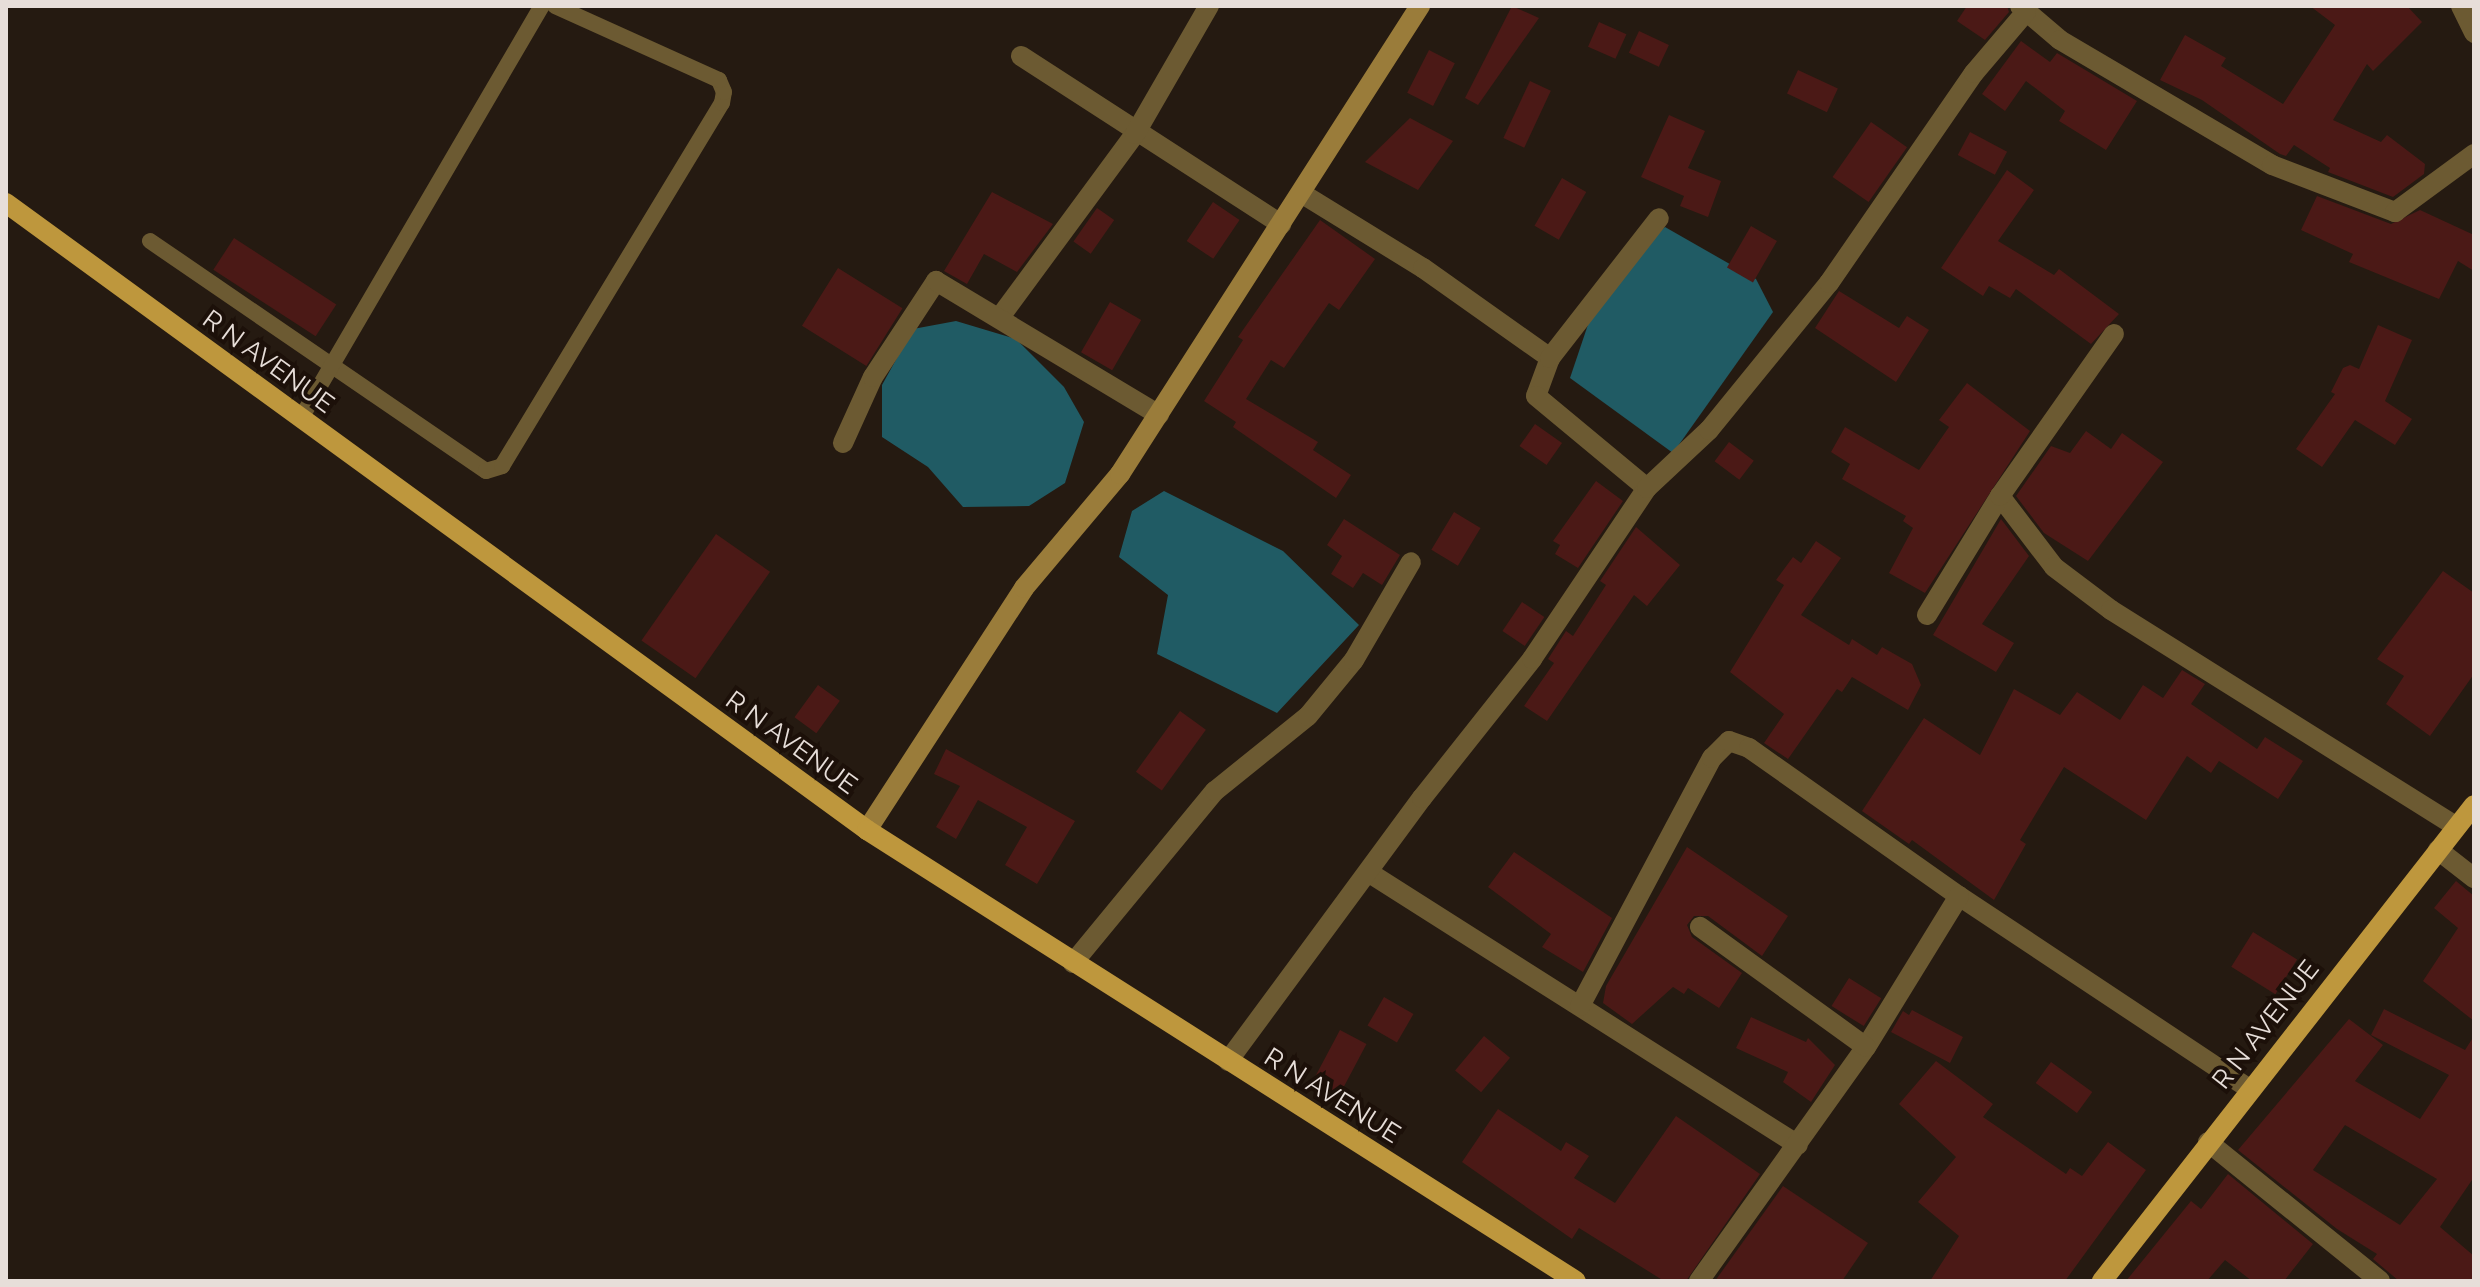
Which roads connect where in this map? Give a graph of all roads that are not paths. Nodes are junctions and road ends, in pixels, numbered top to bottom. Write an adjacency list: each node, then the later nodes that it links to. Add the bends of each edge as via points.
1 (542, 6): 19 (lane)
2 (555, 6): 19 (lane, via 719,80 724,92 502,466 486,471)
3 (1209, 6): 9 (street)
4 (1420, 6): 11 (street)
5 (2461, 6): 7 (street)
6 (2023, 9): 10 (street, via 2060,40 2272,165 2395,212); 23 (street, via 1829,283 1709,430)
7 (2474, 33)
8 (1021, 56): 9 (street)
9 (1135, 134): 14 (street); 16 (street)
10 (2474, 154)
11 (1301, 193): 14 (street); 18 (street, via 1423,268)
12 (6, 203): 21 (main road, R N AVENUE)
13 (1659, 218): 18 (street)
14 (1281, 224): 20 (street)
15 (150, 241): 19 (lane)
16 (1000, 317): 20 (street); 22 (street, via 936,281 873,377)
17 (2114, 334): 24 (street)
18 (1550, 358): 23 (street, via 1536,396)
19 (330, 368): 21 (lane)
20 (1159, 415): 29 (street, via 1120,474 1024,588)
21 (301, 418): 29 (main road, R N AVENUE)
22 (843, 443)
23 (1647, 488): 31 (street, via 1532,659)
24 (2000, 496): 26 (street); 28 (street, via 2054,567 2111,610)
25 (1411, 562): 35 (street, via 1354,660 1308,716 1215,791)
26 (1927, 615)
27 (2474, 805): 28 (main road, R N AVENUE)
28 (2457, 827): 30 (main road, R N AVENUE)
29 (867, 830): 35 (main road, R N AVENUE)
30 (2438, 850): 32 (street); 39 (main road, R N AVENUE)
31 (1368, 872): 36 (street); 38 (street)
32 (2474, 878)
33 (1959, 896): 36 (street, via 1749,748 1729,741 1712,758); 37 (street); 39 (street)
34 (1700, 927): 37 (street)
35 (1073, 963): 38 (main road, R N AVENUE)
36 (1580, 1006): 41 (street)
37 (1866, 1047): 41 (street)
38 (1228, 1061): 42 (main road, R N AVENUE)
39 (2248, 1088): 40 (main road, R N AVENUE)
40 (2208, 1142): 44 (main road, R N AVENUE); 45 (street)
41 (1798, 1145): 43 (street)
42 (1576, 1281)
43 (1699, 1281)
44 (2102, 1281)
45 (2380, 1281)

